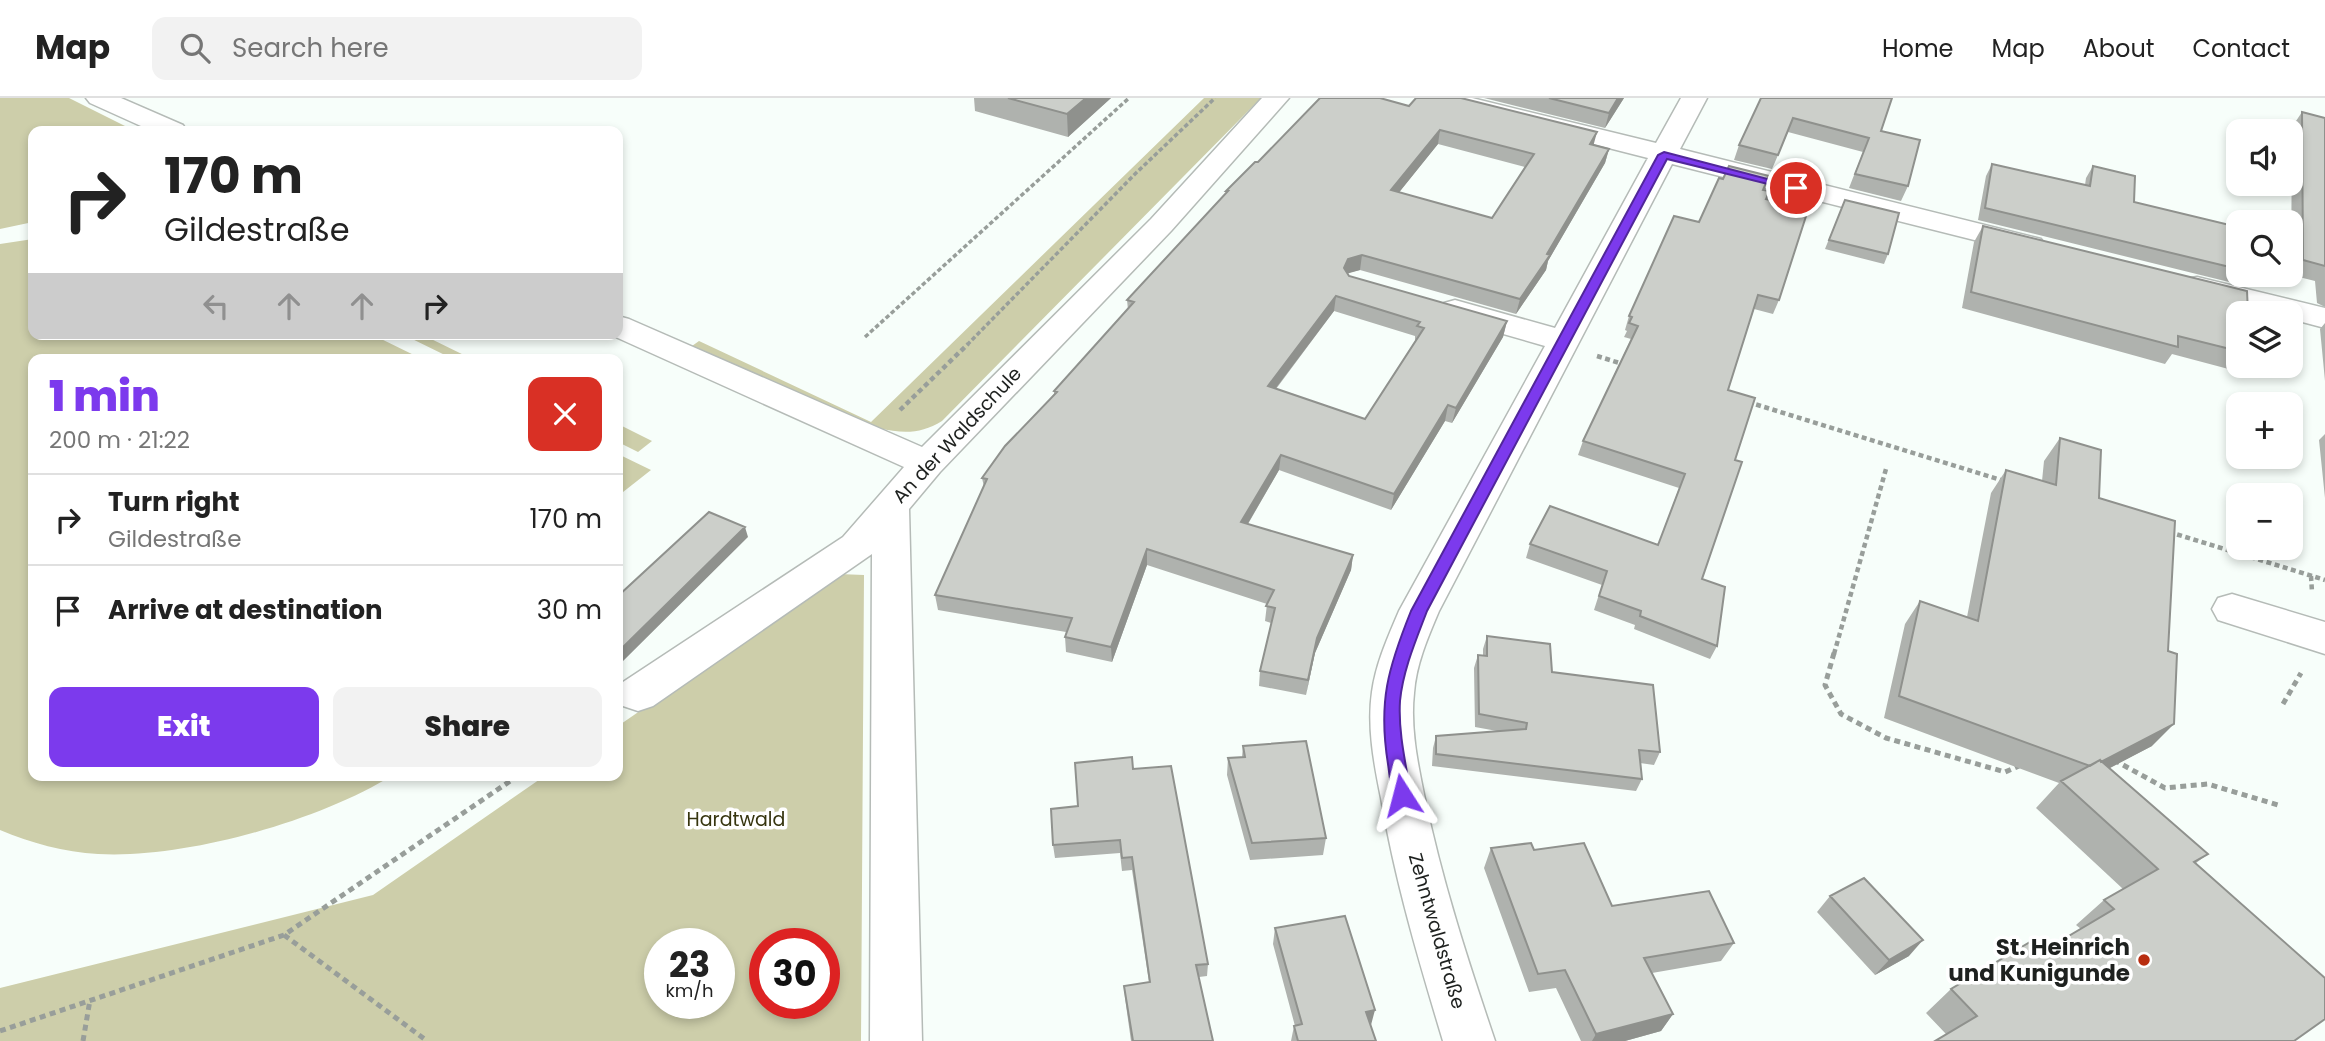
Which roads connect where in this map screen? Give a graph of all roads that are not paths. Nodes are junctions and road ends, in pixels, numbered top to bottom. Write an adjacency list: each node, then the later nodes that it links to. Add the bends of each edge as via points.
1 (99, 98): 5 (street)
2 (1276, 98): 13 (street, An der Waldschule, via 1161,225)
3 (1441, 98): 6 (street)
4 (1694, 98): 6 (street, Zehntwaldstraße)
5 (163, 126)
6 (1664, 155): 7 (street); 12 (street, Zehntwaldstraße)
7 (2055, 251)
8 (2177, 281): 10 (street)
9 (1424, 301): 12 (street)
10 (2325, 318)
11 (623, 328): 13 (street)
12 (1564, 343): 19 (street, Zehntwaldstraße, via 1419,611 1401,656 1392,702 1407,821)
13 (927, 463): 14 (street, An der Waldschule)
14 (890, 504): 17 (street, via 856,547); 18 (street, An der Waldschule)
15 (2232, 609): 16 (street)
16 (2325, 638)
17 (638, 694)
18 (895, 1041)
19 (1469, 1041)

